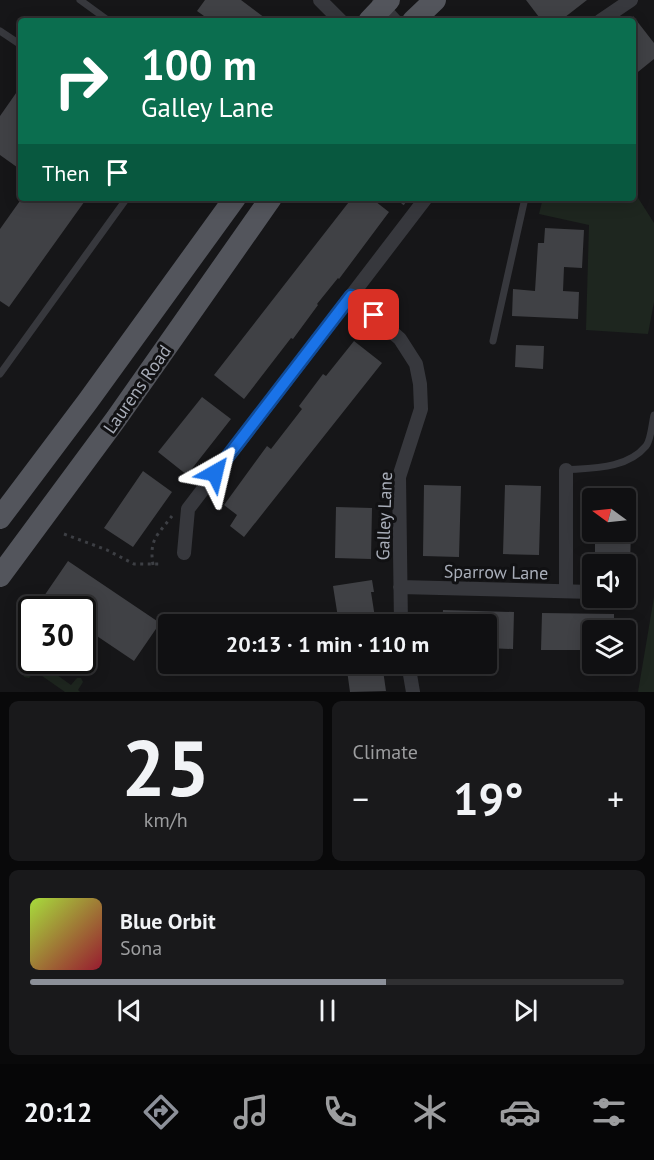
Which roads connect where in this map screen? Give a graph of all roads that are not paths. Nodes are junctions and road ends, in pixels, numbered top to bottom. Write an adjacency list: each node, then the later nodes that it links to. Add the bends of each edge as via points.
1 (80, 0): 5 (lane)
2 (320, 0): 6 (street)
3 (435, 0): 7 (main road)
4 (631, 0): 8 (street)
5 (105, 18)
6 (338, 18)
7 (416, 18)
8 (604, 18)
9 (0, 31): 10 (lane)
10 (18, 43)
11 (125, 201): 18 (lane)
12 (233, 201): 19 (main road, Laurens Road)
13 (269, 201): 21 (main road, Laurens Road)
14 (424, 201): 16 (street)
15 (524, 201): 17 (lane)
16 (351, 296): 24 (street, via 188,509); 26 (street, Galley Lane, via 400,339 416,364 420,384 421,409 399,477)
17 (493, 341)
18 (0, 374)
19 (88, 402): 21 (main road); 23 (main road, Laurens Road)
20 (654, 415): 22 (lane, via 647,446 628,459 611,466)
21 (116, 419): 25 (main road, Laurens Road)
22 (566, 470): 27 (street)
23 (0, 518)
24 (184, 553)
25 (0, 576)
26 (400, 587): 27 (street, Sparrow Lane); 29 (street, Galley Lane)
27 (566, 591): 28 (street, Sparrow Lane)
28 (582, 592)
29 (401, 614)
30 (410, 674): 31 (street)
31 (413, 692)

